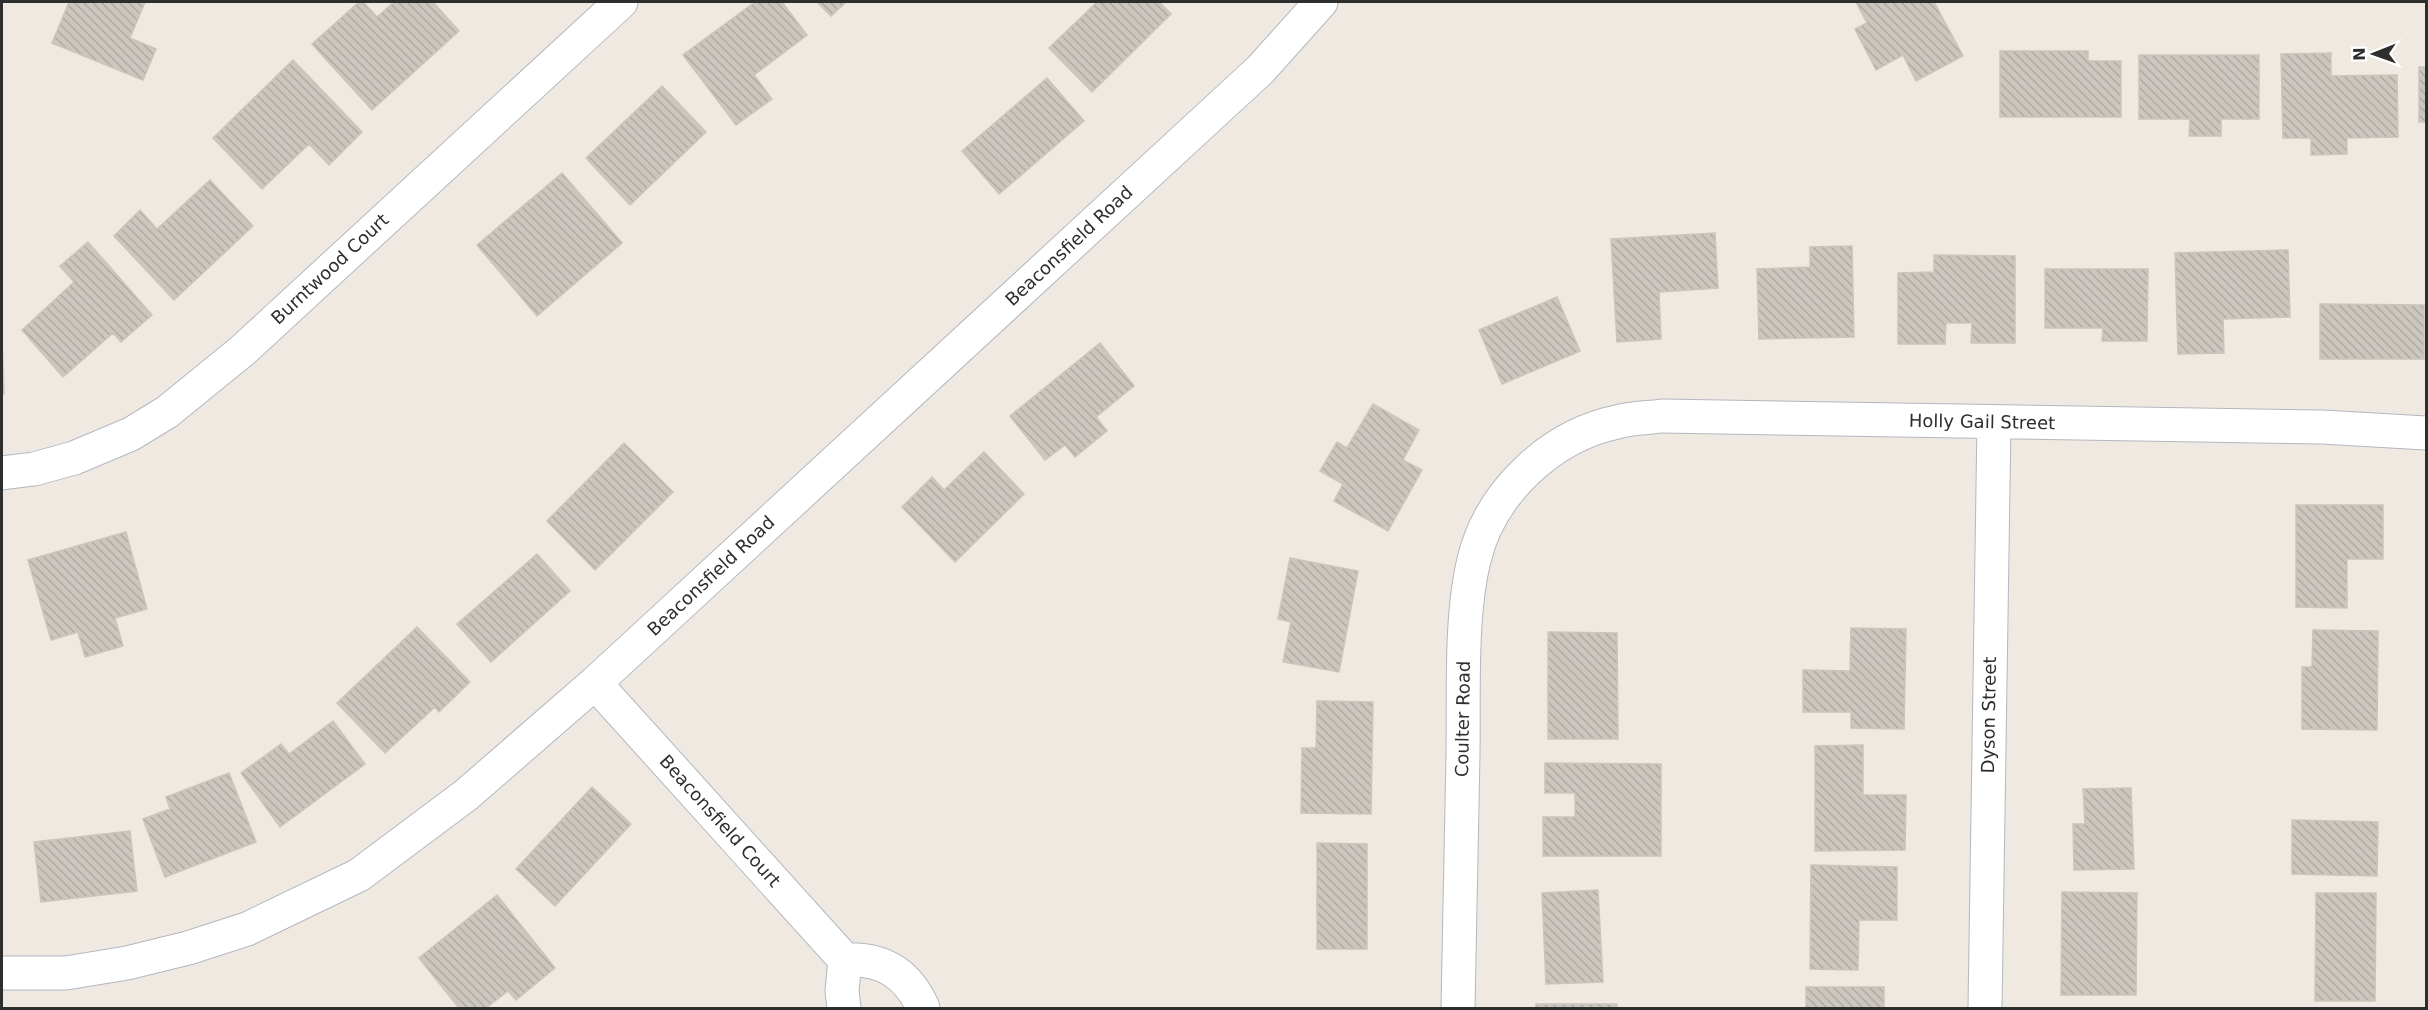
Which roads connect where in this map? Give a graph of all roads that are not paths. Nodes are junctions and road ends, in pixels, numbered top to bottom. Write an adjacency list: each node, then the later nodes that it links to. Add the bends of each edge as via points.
1 (621, 2): 6 (street, Burntwood Court, via 242,351 167,412 131,434 74,458)
2 (1321, 2): 7 (street, Beaconsfield Road, via 1260,70)
3 (1994, 422): 4 (street, Holly Gail Street, via 2322,427); 5 (street, Holly Gail Street, via 1662,416 1617,421 1589,430); 13 (street, Dyson Street)
4 (2427, 433)
5 (1545, 455): 12 (street, Coulter Road, via 1507,493 1490,518 1474,560 1465,633)
6 (2, 473)
7 (595, 683): 8 (street, Beaconsfield Court); 9 (street, Beaconsfield Road, via 466,795 359,875 332,890 247,929 188,948 66,972)
8 (846, 960): 10 (street); 11 (street, via 863,959 889,966 904,976)
9 (2, 973)
10 (844, 1008)
11 (923, 1008)
12 (1458, 1008)
13 (1985, 1008)

